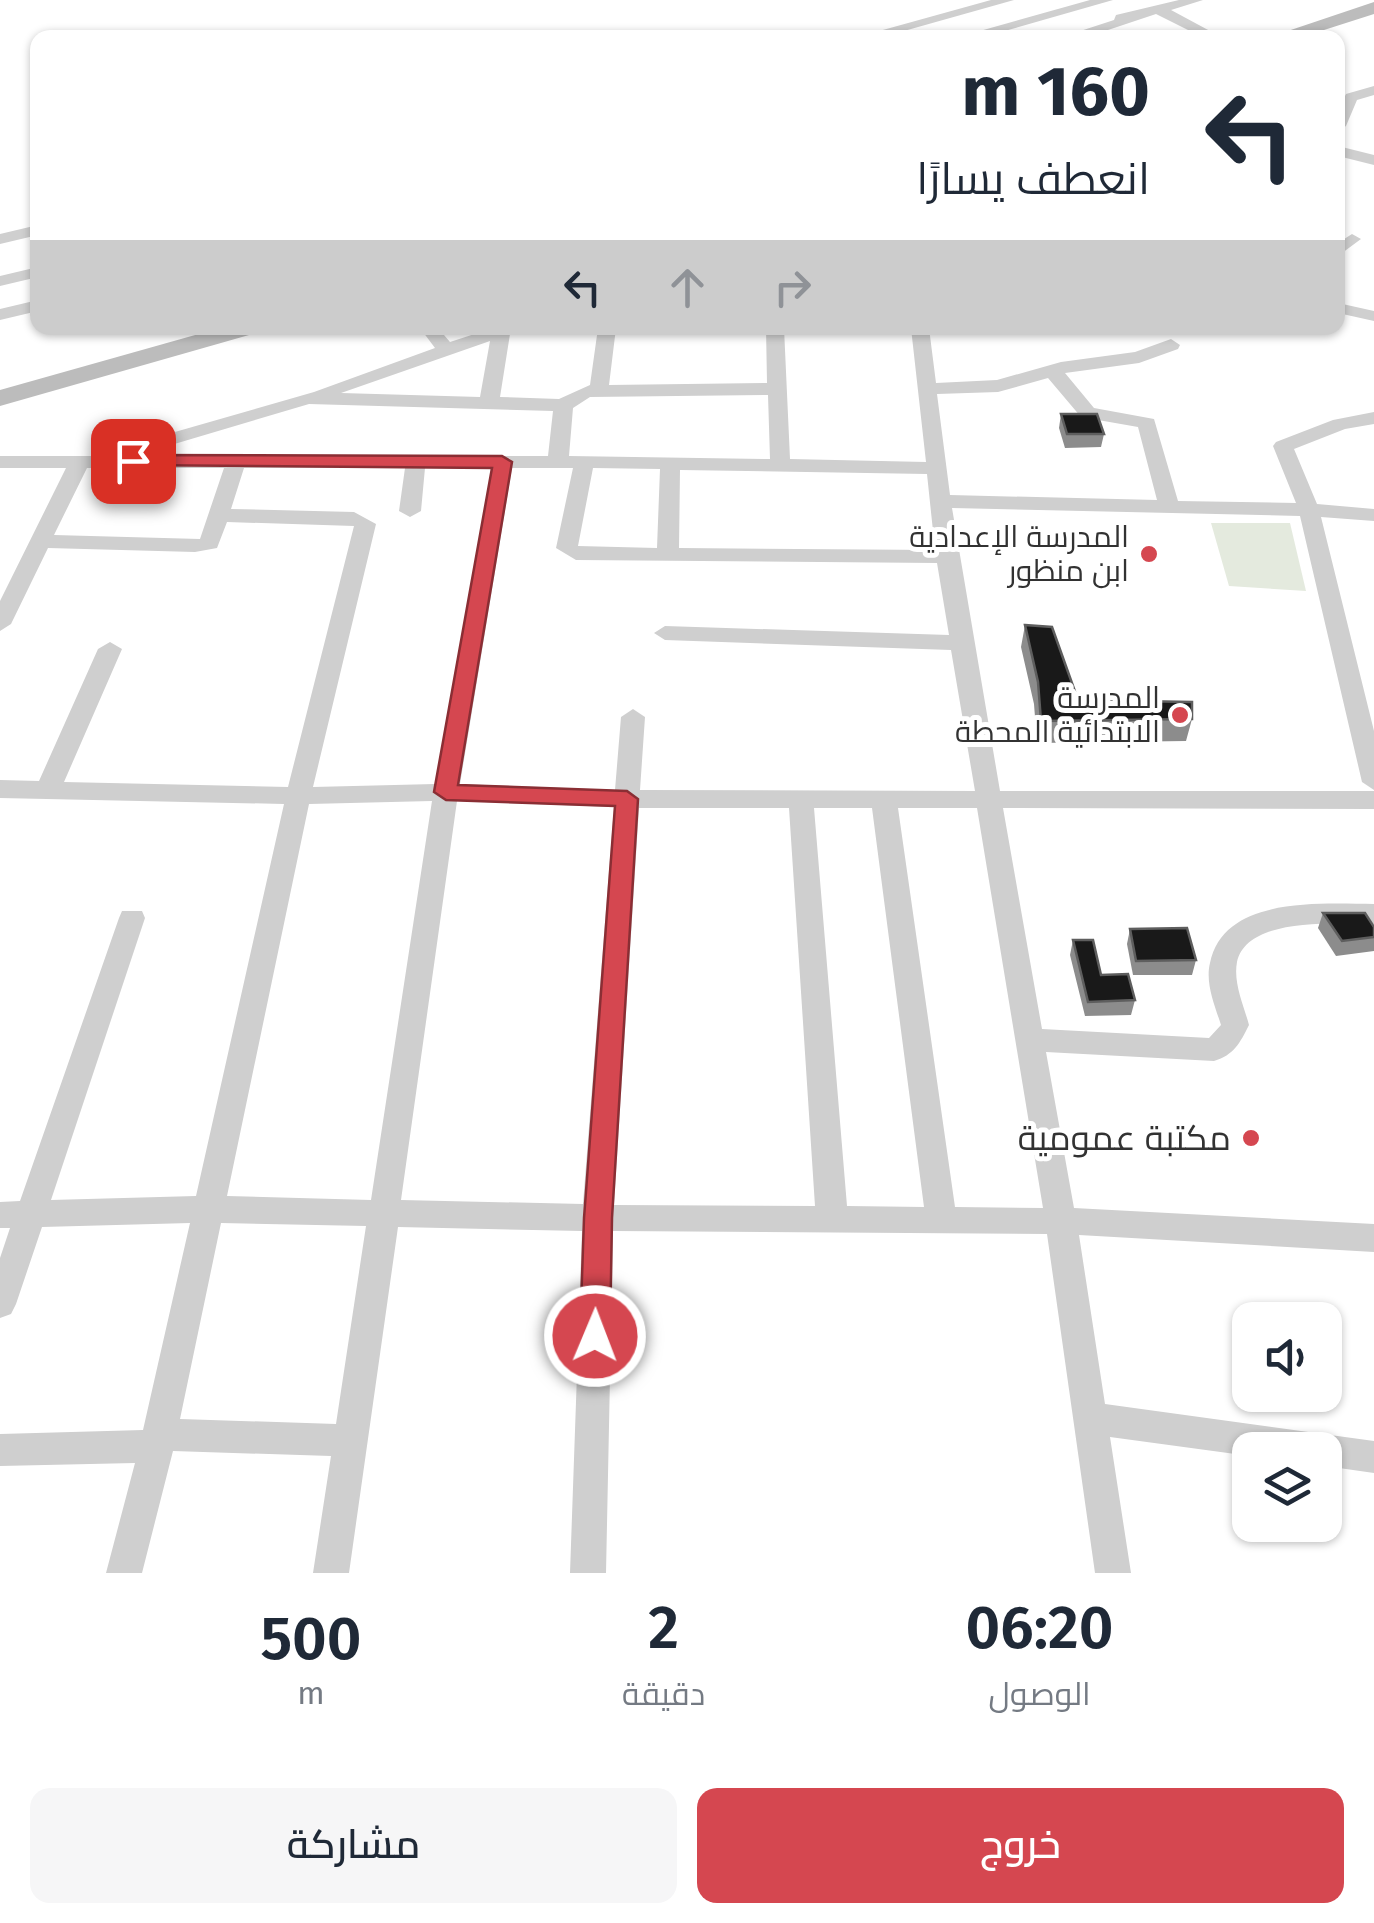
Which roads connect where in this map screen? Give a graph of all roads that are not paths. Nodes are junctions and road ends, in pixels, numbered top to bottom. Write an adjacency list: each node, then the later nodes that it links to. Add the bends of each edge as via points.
1 (1007, 0): 8 (street)
2 (1196, 0): 5 (street)
3 (1092, 1): 6 (street); 7 (street)
4 (1374, 8): 13 (main road)
5 (1158, 9): 7 (street); 12 (street)
6 (1041, 17): 9 (street); 10 (street)
7 (1121, 18): 11 (street, via 1120,24)
8 (892, 30)
9 (992, 30)
10 (1062, 30)
11 (1096, 30)
12 (1200, 30)
13 (1303, 30)
14 (1374, 90): 15 (street)
15 (1345, 98)
16 (1345, 153): 17 (street)
17 (1374, 160)
18 (30, 232): 19 (street)
19 (0, 239)
20 (1352, 239): 21 (street)
21 (1345, 246)
22 (30, 274): 23 (street)
23 (0, 282)
24 (30, 307): 27 (street)
25 (1345, 308): 26 (street)
26 (1370, 309)
27 (2, 312)
28 (222, 335): 41 (main road)
29 (435, 335): 36 (street)
30 (486, 335): 36 (street)
31 (504, 335): 43 (street)
32 (606, 335): 39 (street)
33 (775, 335): 40 (street)
34 (921, 335): 38 (street)
35 (1171, 345): 37 (street)
36 (445, 348): 42 (street)
37 (1053, 370): 38 (street, via 998,386); 57 (street, via 1088,413 1146,424)
38 (926, 388): 55 (street)
39 (599, 389): 40 (street); 44 (street, via 575,394)
40 (777, 389): 54 (street)
41 (0, 398)
42 (308, 398): 43 (street); 46 (street)
43 (489, 403): 44 (street)
44 (563, 405): 51 (street)
45 (1373, 420): 58 (street, via 1283,446)
46 (89, 461): 47 (street); 48 (street); 62 (street)
47 (0, 462)
48 (236, 462): 49 (street); 60 (street)
49 (416, 462): 50 (street); 59 (street)
50 (502, 462): 51 (street); 74 (street)
51 (558, 462): 52 (street)
52 (584, 462): 53 (street); 63 (street, via 568,548 589,558)
53 (670, 463): 54 (street); 63 (street)
54 (780, 463): 55 (street)
55 (934, 468): 56 (street)
56 (938, 501): 57 (street); 64 (street)
57 (1169, 506): 58 (street)
58 (1310, 510): 61 (street); 69 (street)
59 (410, 511)
60 (219, 514): 62 (street, via 212,540 203,545); 75 (street, via 354,518 365,524)
61 (1374, 515)
62 (41, 541): 65 (street)
63 (668, 556): 64 (street)
64 (946, 556): 67 (street)
65 (0, 624)
66 (665, 633): 67 (street)
67 (963, 642): 76 (street)
68 (110, 649): 73 (street)
69 (1364, 693): 71 (street)
70 (633, 716): 78 (street)
71 (1374, 782)
72 (0, 789): 73 (street)
73 (48, 790): 75 (street)
74 (446, 792): 75 (street); 78 (street); 85 (street)
75 (298, 796): 84 (street)
76 (988, 797): 79 (street); 80 (street); 83 (street)
77 (800, 798): 78 (street); 79 (street); 88 (street)
78 (627, 799): 87 (street)
79 (884, 800): 89 (street)
80 (1374, 800)
81 (1374, 914): 83 (street, via 1261,921 1237,934 1222,967 1235,1025 1214,1050)
82 (132, 918): 86 (street)
83 (1030, 1040): 90 (street)
84 (206, 1210): 85 (street); 86 (street); 95 (street)
85 (382, 1211): 87 (street); 96 (street)
86 (14, 1215): 92 (street)
87 (598, 1218): 88 (street); 102 (street)
88 (832, 1220): 89 (street)
89 (941, 1221): 90 (street)
90 (1061, 1221): 91 (street); 93 (street)
91 (1374, 1238)
92 (0, 1304)
93 (1090, 1418): 94 (street); 103 (street)
94 (1232, 1437)
95 (158, 1440): 96 (street); 97 (street); 100 (street)
96 (349, 1441): 101 (street)
97 (0, 1450)
98 (1342, 1452): 99 (street)
99 (1374, 1457)
100 (124, 1573)
101 (331, 1573)
102 (588, 1573)
103 (1114, 1573)

